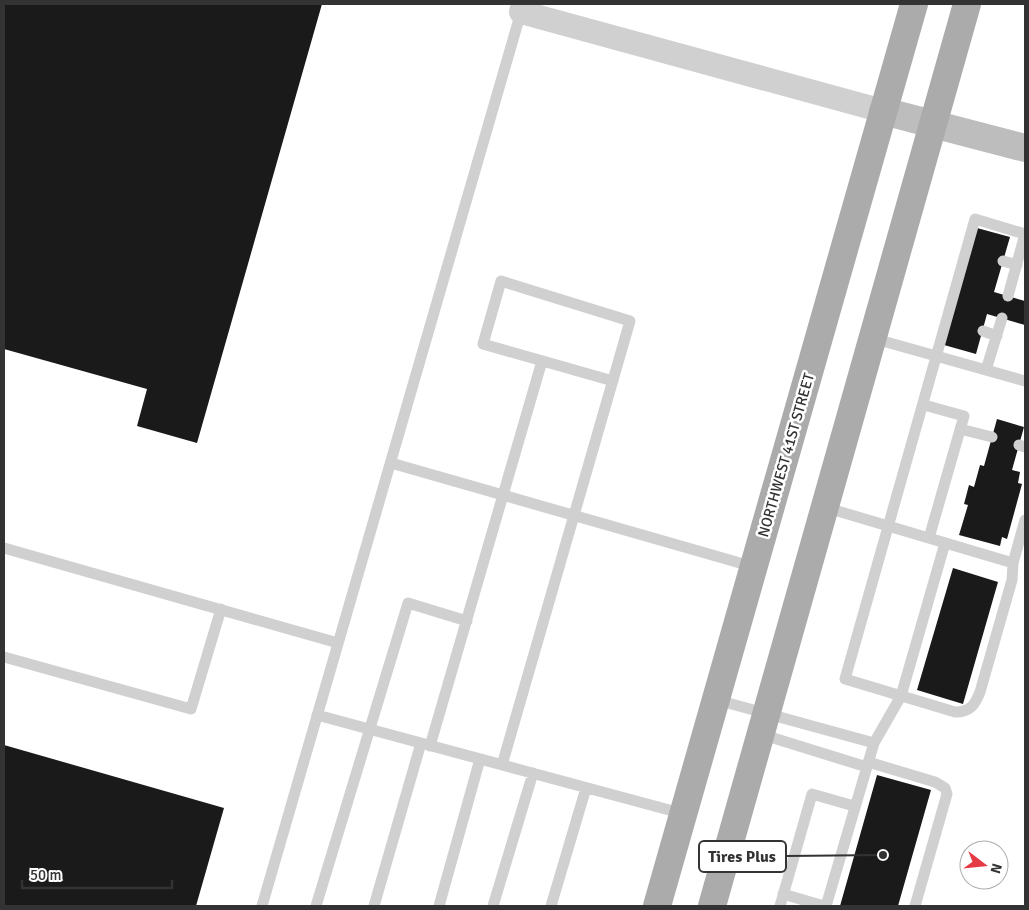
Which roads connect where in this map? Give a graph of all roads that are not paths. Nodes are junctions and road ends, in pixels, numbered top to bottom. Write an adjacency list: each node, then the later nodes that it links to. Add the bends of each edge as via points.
1 (914, 4): 4 (main road, NORTHWEST 41ST STREET)
2 (967, 4): 5 (main road)
3 (522, 8): 4 (street); 23 (lane)
4 (884, 111): 5 (street); 33 (main road, NORTHWEST 41ST STREET)
5 (933, 124): 6 (street); 14 (main road)
6 (1025, 148)
7 (1025, 234): 9 (lane); 15 (lane, via 975,219)
8 (1003, 261): 9 (lane)
9 (1017, 265): 10 (lane)
10 (1008, 296)
11 (1002, 318): 13 (lane)
12 (982, 332): 13 (lane)
13 (997, 336): 17 (lane)
14 (872, 338): 15 (lane); 25 (main road)
15 (937, 357): 17 (lane); 20 (lane)
16 (542, 361): 19 (lane); 19 (lane, via 483,344 501,281 630,321); 24 (lane)
17 (986, 370): 18 (lane)
18 (1023, 378)
19 (613, 381): 26 (lane)
20 (924, 405): 21 (lane, via 964,416); 28 (lane)
21 (960, 429): 22 (lane); 29 (lane)
22 (992, 437)
23 (390, 463): 24 (lane); 36 (lane)
24 (504, 496): 26 (lane); 35 (lane)
25 (824, 507): 28 (lane); 41 (main road)
26 (574, 516): 33 (lane); 47 (lane)
27 (1025, 520): 32 (lane)
28 (890, 526): 29 (lane); 38 (lane, via 845,679)
29 (929, 538): 30 (lane)
30 (945, 543): 32 (lane); 38 (lane)
31 (4, 548): 34 (lane)
32 (1013, 562): 38 (lane, via 1012,580 983,683 971,708 955,712)
33 (754, 567): 39 (main road, NORTHWEST 41ST STREET)
34 (220, 609): 36 (lane); 37 (lane, via 191,709)
35 (467, 621): 42 (lane, via 408,603); 44 (lane)
36 (338, 643): 40 (lane)
37 (4, 657)
38 (900, 696): 43 (lane)
39 (717, 700): 41 (lane); 51 (main road, NORTHWEST 41ST STREET)
40 (317, 715): 42 (lane); 53 (lane)
41 (762, 724): 43 (lane); 46 (lane); 60 (main road)
42 (370, 729): 44 (lane); 54 (lane)
43 (874, 743): 46 (lane)
44 (426, 744): 45 (lane); 55 (lane)
45 (480, 759): 47 (lane); 56 (lane)
46 (868, 764): 50 (lane); 63 (lane, via 935,782 945,788 947,794)
47 (502, 765): 48 (lane)
48 (533, 773): 49 (lane); 57 (lane)
49 (586, 788): 51 (lane); 58 (lane)
50 (854, 806): 52 (lane, via 812,794); 62 (lane)
51 (684, 814): 59 (main road, NORTHWEST 41ST STREET)
52 (783, 894): 61 (lane); 62 (lane)
53 (262, 906)
54 (316, 906)
55 (374, 906)
56 (439, 906)
57 (493, 906)
58 (551, 906)
59 (657, 906)
60 (712, 906)
61 (780, 906)
62 (825, 906)
63 (915, 906)

